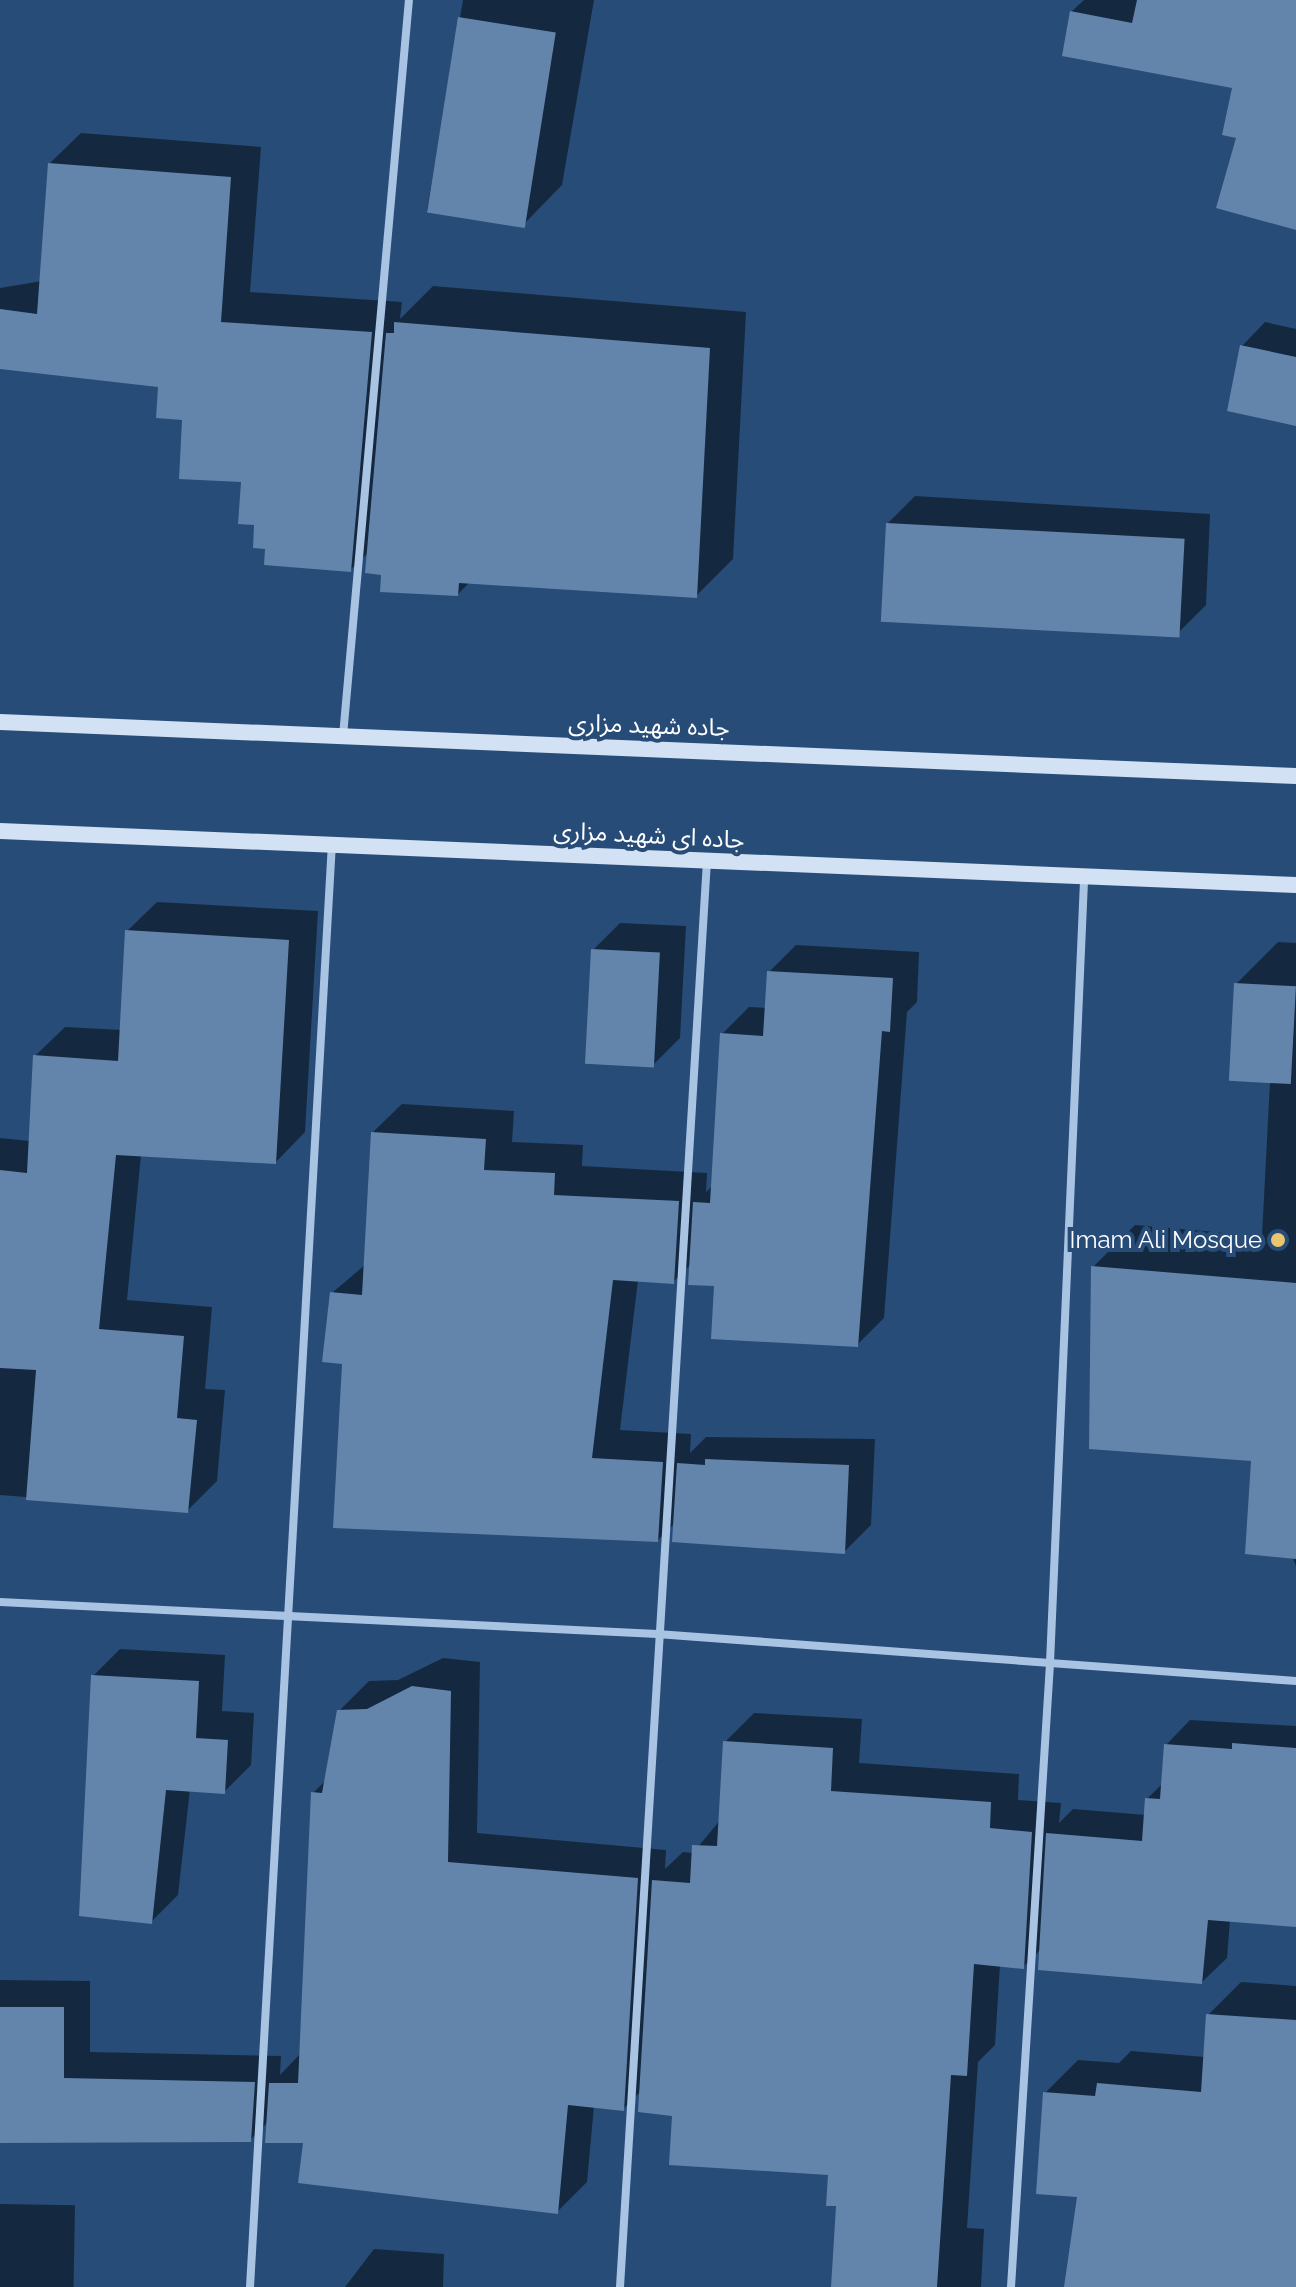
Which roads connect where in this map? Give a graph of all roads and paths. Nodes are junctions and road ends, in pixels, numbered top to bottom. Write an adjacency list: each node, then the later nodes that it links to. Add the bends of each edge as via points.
1 (409, 0): 3 (street)
2 (0, 722): 3 (main road, جاده شهید مزاری)
3 (343, 736): 4 (main road, جاده شهید مزاری)
4 (1296, 776)
5 (0, 831): 6 (main road, جاده ای شهید مزاری)
6 (332, 845): 7 (main road, جاده ای شهید مزاری); 11 (street)
7 (707, 861): 8 (main road, جاده ای شهید مزاری); 12 (street)
8 (1084, 881): 9 (main road, جاده ای شهید مزاری); 13 (street)
9 (1296, 885)
10 (0, 1602): 11 (street)
11 (288, 1614): 12 (street); 15 (street)
12 (657, 1634): 13 (street); 16 (street)
13 (1050, 1663): 14 (street); 17 (street)
14 (1296, 1681)
15 (250, 2287)
16 (620, 2287)
17 (1011, 2287)

